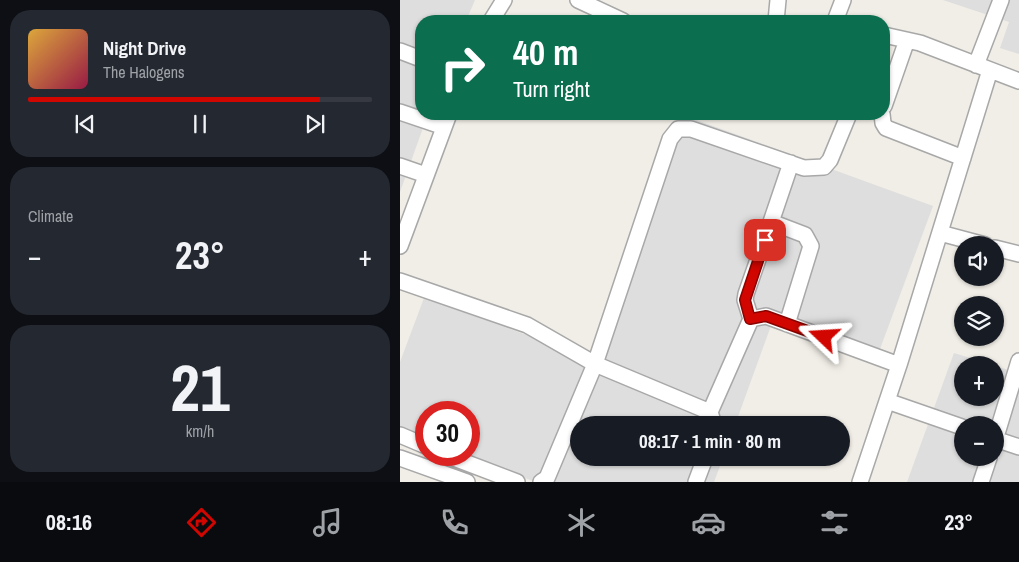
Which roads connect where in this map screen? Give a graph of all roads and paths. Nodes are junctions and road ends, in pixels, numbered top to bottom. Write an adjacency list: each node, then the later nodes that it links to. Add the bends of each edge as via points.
1 (504, 0): 6 (street)
2 (578, 0): 7 (street)
3 (778, 0): 8 (street)
4 (843, 0): 9 (street)
5 (1001, 0): 14 (street)
6 (495, 15)
7 (610, 15)
8 (777, 15)
9 (837, 15)
10 (890, 36): 11 (street)
11 (908, 40): 14 (street); 16 (street)
12 (400, 51): 13 (street)
13 (415, 57)
14 (983, 67): 15 (street); 22 (street)
15 (1019, 81)
16 (890, 90)
17 (400, 112): 18 (street)
18 (415, 115)
19 (847, 120): 23 (street, via 824,167 804,168)
20 (884, 120): 22 (street, via 886,128)
21 (446, 121): 25 (street)
22 (963, 158): 28 (street)
23 (790, 163): 27 (street); 37 (street, via 691,129 678,129 670,139)
24 (400, 166): 25 (street)
25 (426, 176): 26 (street)
26 (404, 222): 30 (street)
27 (771, 222): 34 (street, via 745,300); 35 (street, via 805,235 811,246)
28 (940, 233): 29 (street); 38 (street)
29 (954, 237)
30 (400, 246)
31 (1004, 250): 32 (street)
32 (1019, 254)
33 (400, 281): 37 (street, via 527,325)
34 (750, 319): 35 (street, via 766,316); 41 (street)
35 (787, 324): 38 (street)
36 (1019, 361): 42 (street)
37 (595, 364): 40 (street); 54 (street, via 547,478)
38 (899, 365): 39 (street)
39 (887, 401): 43 (street); 56 (street)
40 (708, 416)
41 (713, 416)
42 (1002, 416)
43 (954, 425)
44 (400, 435): 45 (street)
45 (415, 441)
46 (1004, 442): 47 (street)
47 (1019, 447)
48 (400, 458): 52 (street)
49 (475, 466): 53 (street)
50 (702, 466): 55 (street)
51 (986, 466): 57 (street)
52 (467, 482)
53 (517, 482)
54 (541, 482)
55 (696, 482)
56 (860, 482)
57 (981, 482)

